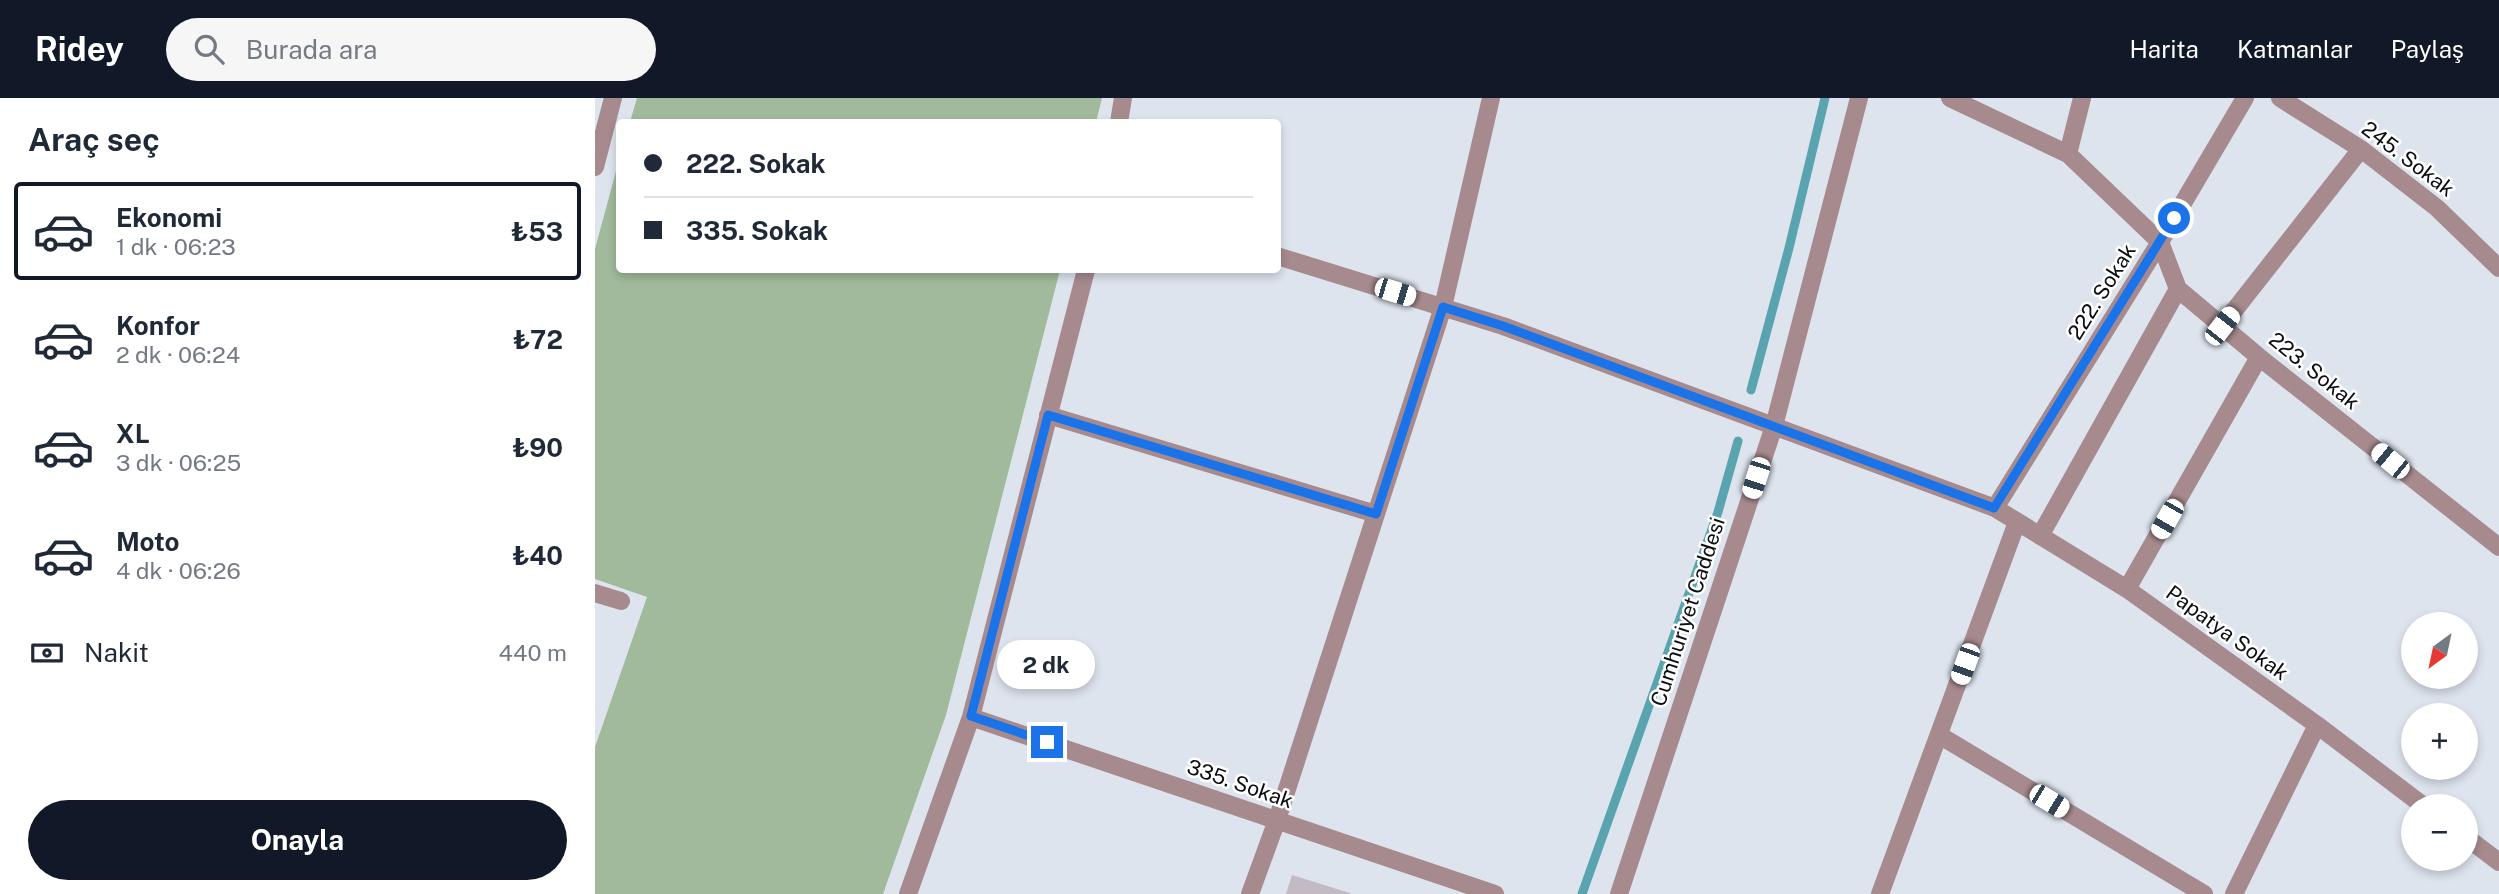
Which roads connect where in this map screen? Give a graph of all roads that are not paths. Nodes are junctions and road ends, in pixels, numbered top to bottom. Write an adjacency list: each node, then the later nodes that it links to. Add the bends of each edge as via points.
1 (613, 98): 12 (street)
2 (1123, 98): 9 (street)
3 (1491, 98): 18 (street)
4 (1859, 98): 22 (street, Cumhuriyet Caddesi)
5 (1950, 98): 11 (street, 223. Sokak)
6 (2083, 98): 11 (street)
7 (2245, 98): 13 (street, 222. Sokak)
8 (2280, 98): 10 (street, 245. Sokak)
9 (1120, 119)
10 (2361, 149): 15 (street, 245. Sokak, via 2437,208); 19 (street)
11 (2068, 155): 13 (street, 223. Sokak)
12 (595, 167)
13 (2160, 243): 17 (street, 223. Sokak); 23 (street, 222. Sokak)
14 (1281, 257): 18 (street, Papatya Sokak)
15 (2499, 268)
16 (1085, 273): 21 (street)
17 (2178, 289): 19 (street, 223. Sokak); 26 (street)
18 (1443, 307): 22 (street, Papatya Sokak); 24 (street)
19 (2222, 326): 20 (street, 223. Sokak)
20 (2259, 357): 27 (street, 223. Sokak); 28 (street)
21 (1048, 415): 24 (street); 31 (street)
22 (1774, 426): 23 (street, Papatya Sokak); 42 (street, Cumhuriyet Caddesi)
23 (1994, 508): 25 (street, Papatya Sokak)
24 (1376, 514): 35 (street)
25 (2017, 522): 26 (street, Papatya Sokak); 33 (street)
26 (2040, 536): 28 (street, Papatya Sokak)
27 (2499, 547)
28 (2127, 589): 32 (street, Papatya Sokak)
29 (595, 593): 30 (street)
30 (621, 601)
31 (971, 716): 35 (street, 335. Sokak); 39 (street)
32 (2317, 725): 34 (street, Papatya Sokak); 44 (street)
33 (1939, 735): 38 (street); 43 (street)
34 (2408, 794)
35 (1277, 820): 40 (street); 41 (street, 335. Sokak)
36 (2478, 846): 37 (street)
37 (2499, 862)
38 (1886, 892)
39 (908, 894)
40 (1250, 894)
41 (1495, 894)
42 (1619, 894)
43 (2204, 894)
44 (2234, 894)

